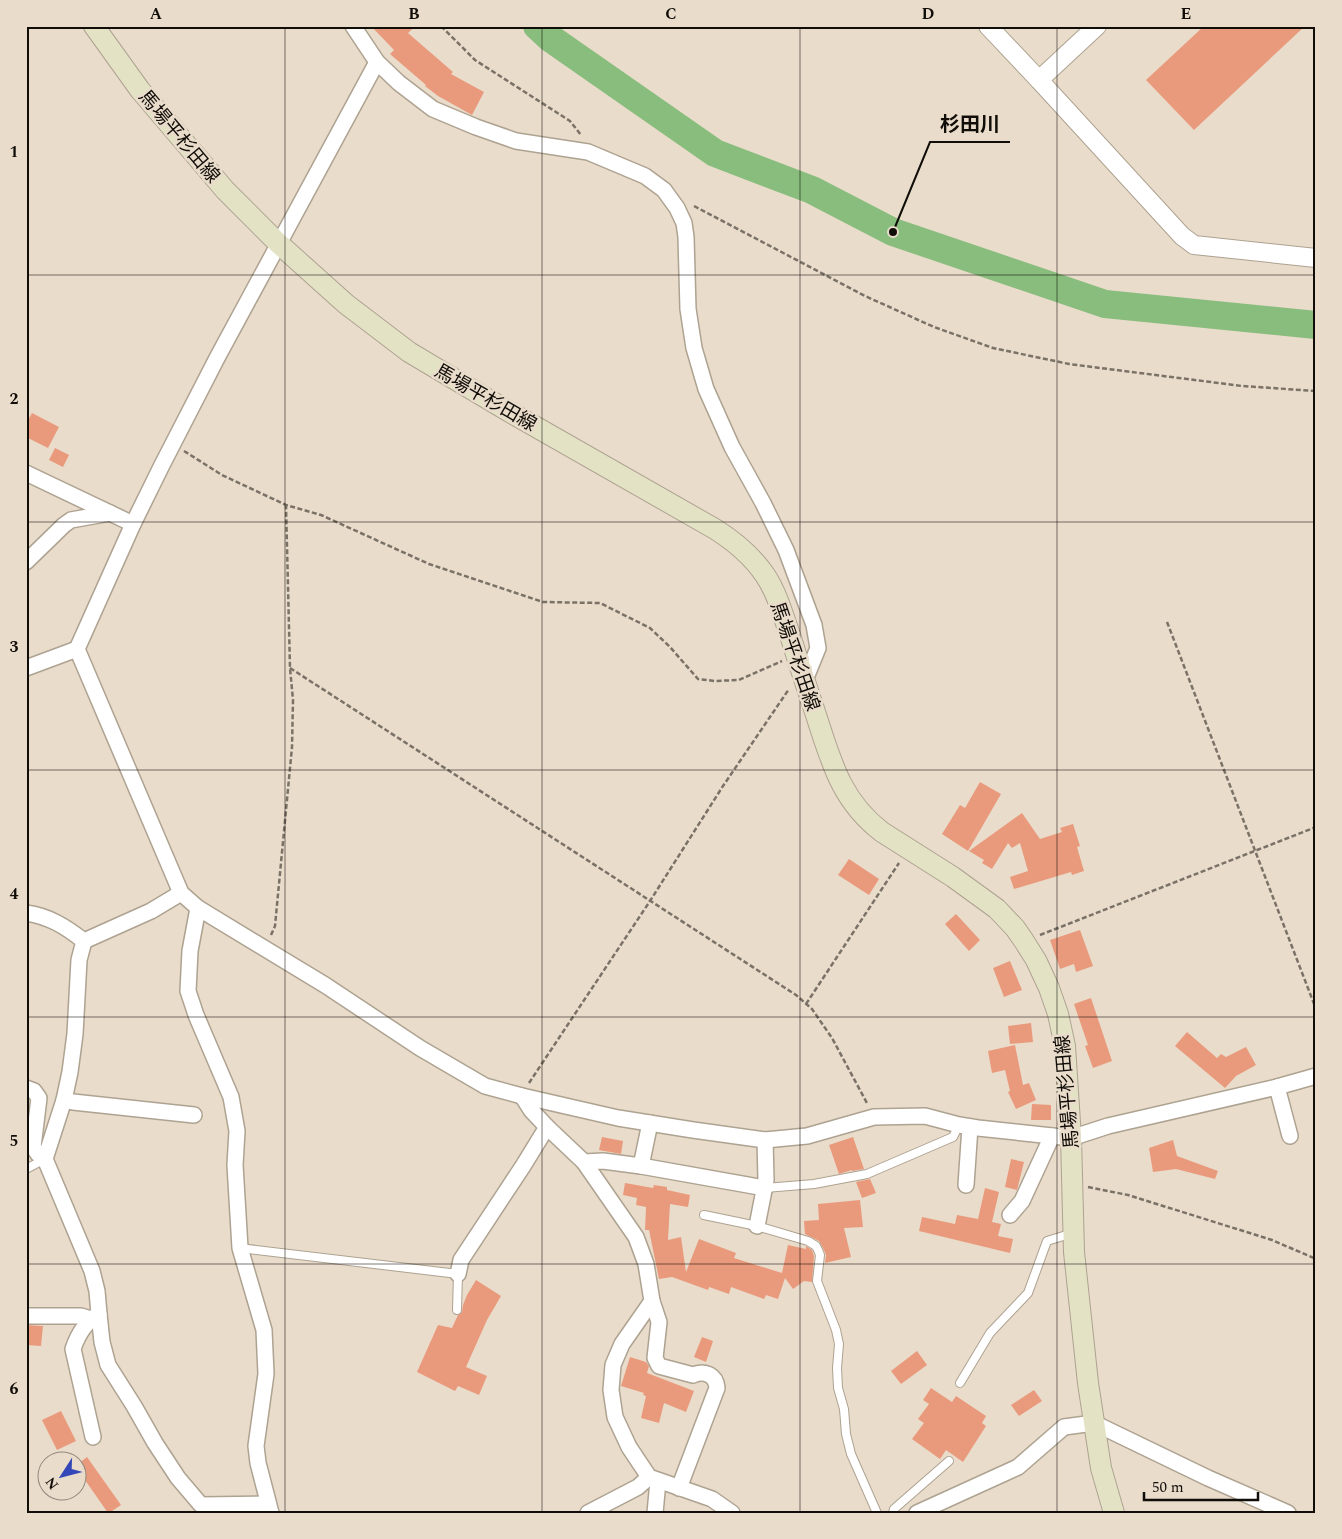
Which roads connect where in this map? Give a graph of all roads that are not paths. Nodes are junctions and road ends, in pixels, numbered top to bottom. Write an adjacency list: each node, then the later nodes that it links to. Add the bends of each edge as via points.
1 (94, 26): 7 (main road, 馬場平杉田線, via 140,90 181,139 225,190)
2 (353, 26): 5 (street)
3 (988, 26): 6 (street)
4 (1097, 26): 6 (street)
5 (377, 62): 7 (street); 15 (street, via 433,108 516,141 588,152 645,176 664,190 677,208 686,237 688,309 694,348 706,389 732,447 786,550 814,625 818,648)
6 (1039, 80): 8 (street, via 1182,236 1194,245)
7 (278, 243): 11 (street); 15 (main road, 馬場平杉田線, via 346,304 409,352 715,529 738,546 771,586)
8 (1316, 258)
9 (26, 473): 10 (street)
10 (110, 513): 11 (street); 12 (street, via 71,520)
11 (133, 524): 13 (street)
12 (26, 562)
13 (77, 649): 14 (street); 16 (street)
14 (26, 668)
15 (805, 680): 30 (main road, 馬場平杉田線, via 831,762 844,790 869,822 988,901 1006,917 1036,960 1058,1014 1065,1046)
16 (181, 893): 17 (street); 19 (street)
17 (198, 908): 23 (street, via 325,984 428,1053 486,1086); 42 (street, via 190,951 188,991 231,1097 237,1131)
18 (26, 912): 19 (street, via 60,924)
19 (84, 941): 24 (street, via 79,960 73,1044)
20 (1316, 1076): 21 (street)
21 (1277, 1087): 29 (street); 30 (street)
22 (26, 1088): 32 (street, via 39,1098 33,1147)
23 (522, 1096): 26 (street); 28 (street)
24 (64, 1100): 25 (street); 32 (street)
25 (194, 1115)
26 (650, 1123): 31 (street); 34 (street)
27 (964, 1126): 30 (street); 31 (street, via 925,1116 874,1117 807,1136); 36 (street); 37 (lane, via 953,1137 867,1174 814,1184)
28 (547, 1127): 33 (street); 43 (street, via 461,1260)
29 (1290, 1136)
30 (1062, 1137): 39 (street); 41 (main road, 馬場平杉田線, via 1072,1183)
31 (765, 1140): 37 (street)
32 (45, 1159): 35 (lane); 47 (street, via 92,1271 97,1291)
33 (584, 1162): 34 (street); 44 (street, via 636,1237 646,1264)
34 (641, 1166): 37 (street)
35 (26, 1169)
36 (966, 1186)
37 (766, 1188): 40 (street)
38 (704, 1215): 40 (lane)
39 (1010, 1215)
40 (757, 1226): 59 (lane, via 808,1241 818,1250 817,1281 839,1344 838,1388 850,1454)
41 (1073, 1233): 48 (lane, via 1047,1240 1028,1294 990,1333); 49 (main road, 馬場平杉田線)
42 (240, 1248): 43 (lane); 54 (street, via 264,1330 266,1374 256,1446)
43 (458, 1274): 45 (lane)
44 (652, 1301): 52 (street, via 618,1354 610,1390 621,1431); 53 (street, via 659,1322 655,1358 659,1366 694,1375 706,1373 714,1379 717,1388)
45 (457, 1310)
46 (26, 1316): 47 (street)
47 (95, 1316): 50 (street, via 78,1335 73,1349); 55 (street, via 108,1366)
48 (960, 1383)
49 (1094, 1423): 61 (street, via 1064,1427 1018,1467); 62 (main road, 馬場平杉田線, via 1101,1468); 63 (street)
50 (93, 1437)
51 (949, 1461): 60 (lane)
52 (654, 1479): 53 (street); 56 (street); 57 (street)
53 (679, 1488): 58 (street, via 712,1499)
54 (269, 1508): 55 (street)
55 (199, 1509)
56 (588, 1513)
57 (655, 1513)
58 (732, 1513)
59 (877, 1513)
60 (893, 1513)
61 (917, 1513)
62 (1114, 1513)
63 (1288, 1513)

